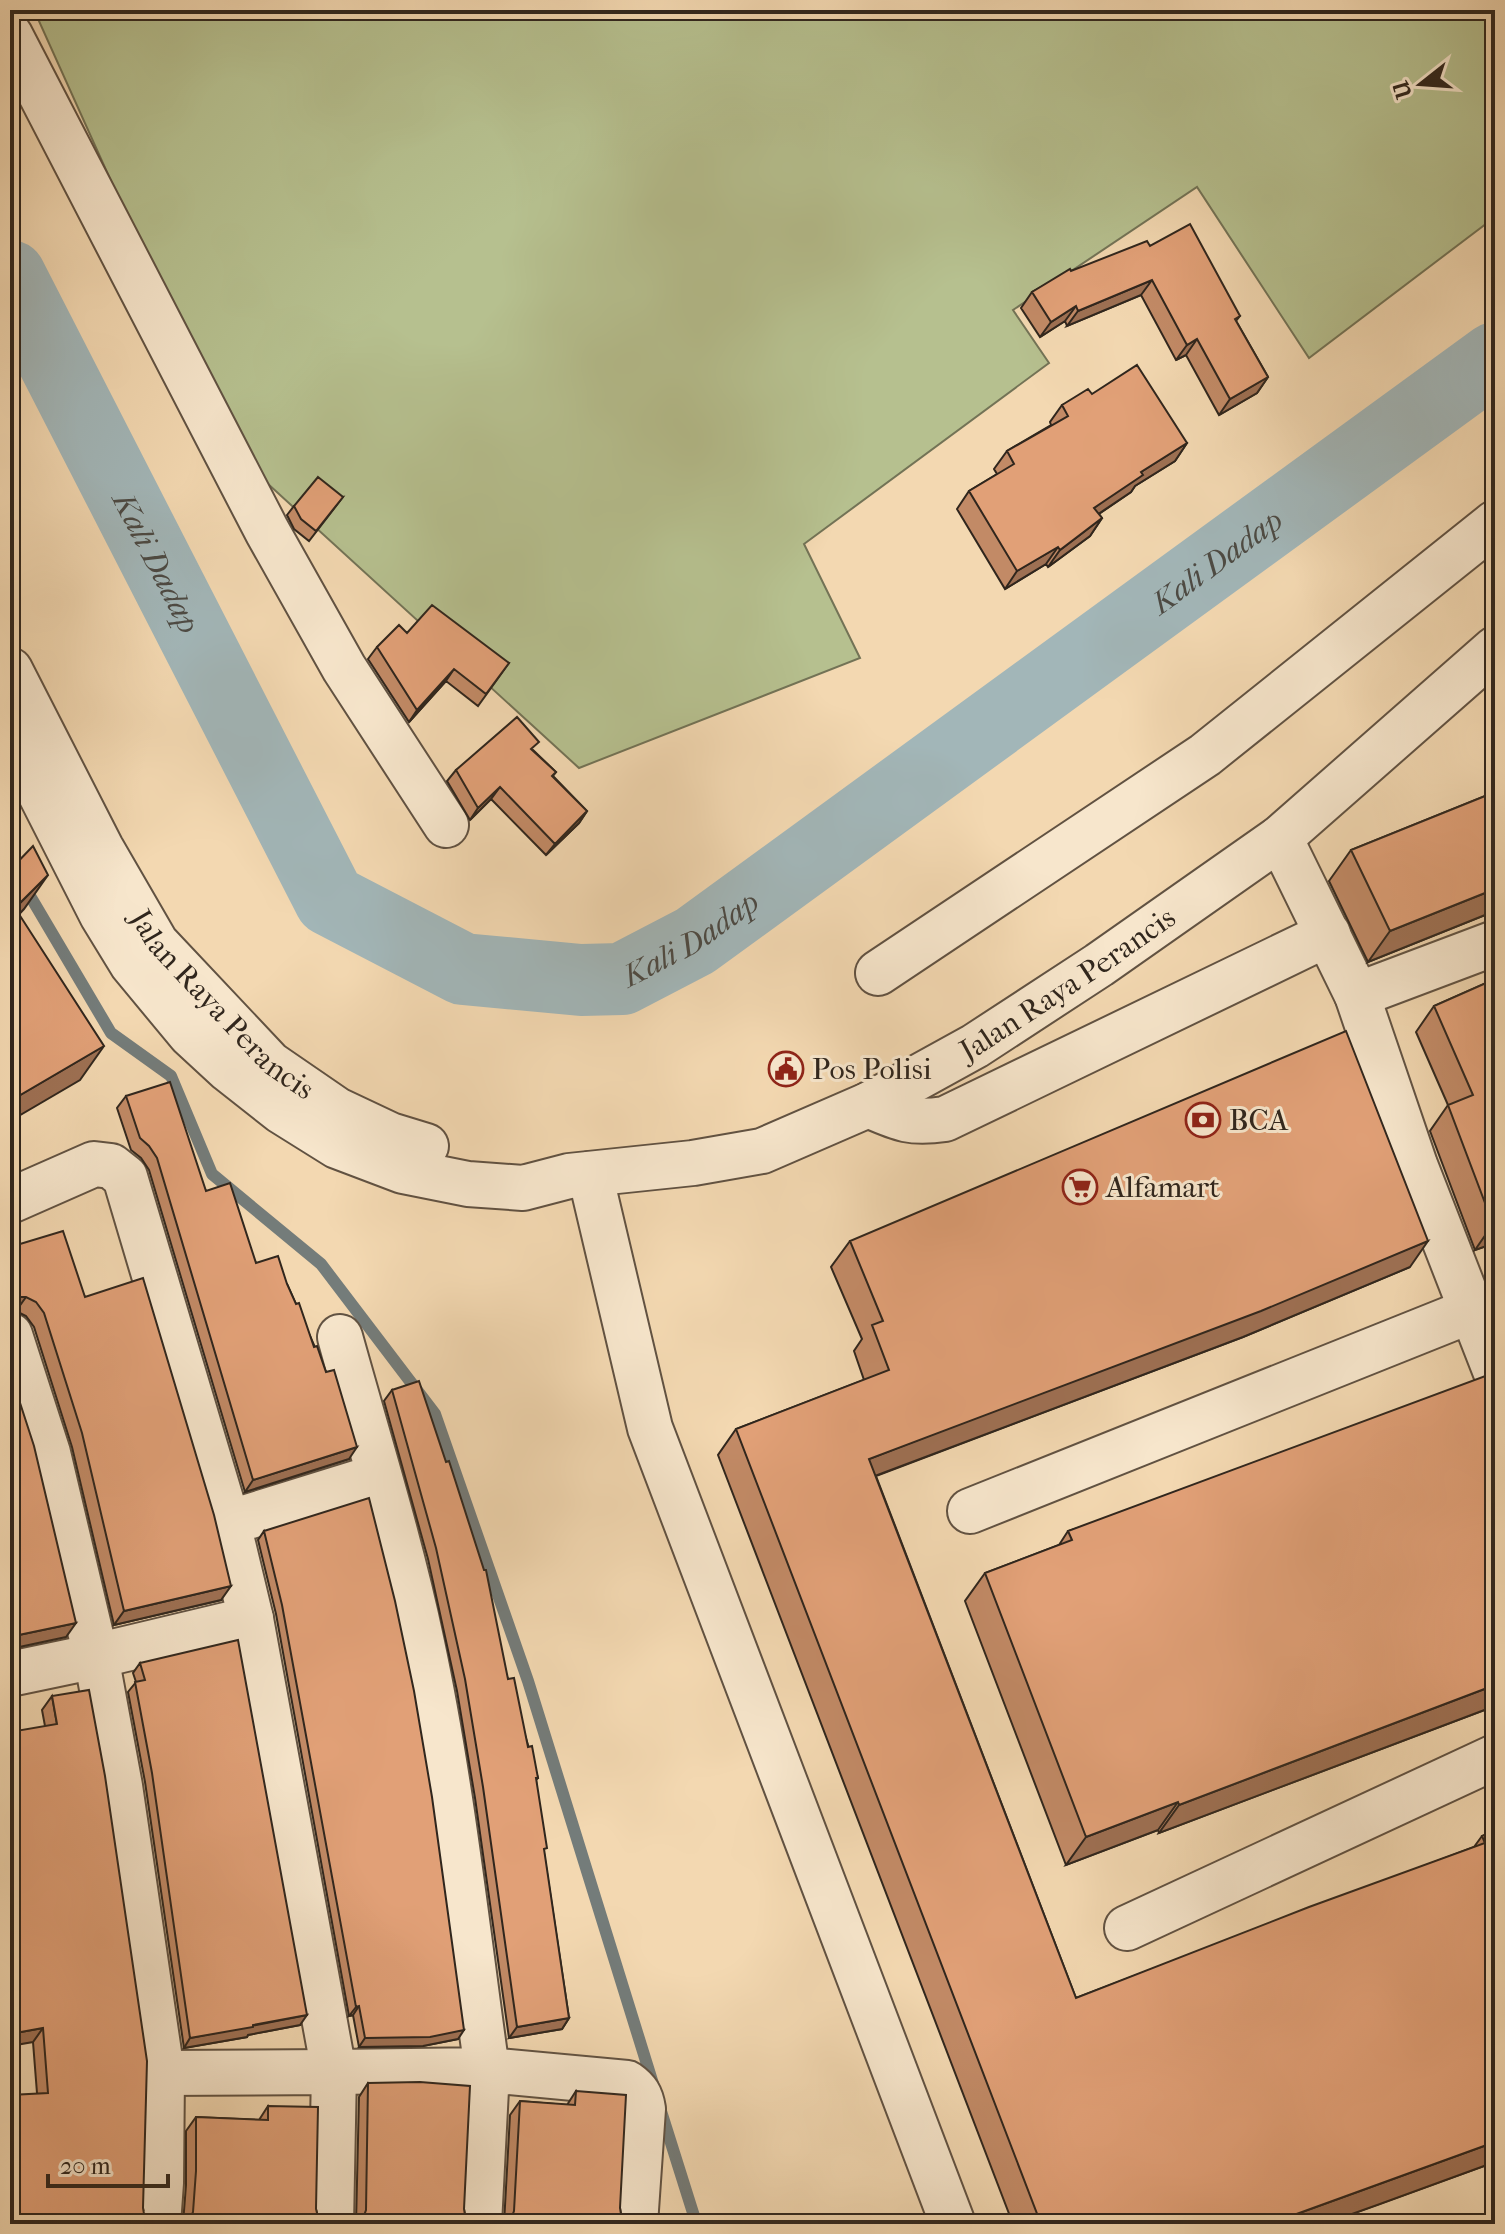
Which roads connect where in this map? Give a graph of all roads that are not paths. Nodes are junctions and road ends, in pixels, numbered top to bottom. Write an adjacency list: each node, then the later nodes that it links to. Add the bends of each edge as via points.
1 (10, 35): 6 (street, via 275,545 344,668)
2 (1495, 523): 10 (street, via 1205,755)
3 (1495, 649): 7 (street, Jalan Raya Perancis)
4 (10, 670): 5 (street, Jalan Raya Perancis)
5 (25, 760): 13 (street, Jalan Raya Perancis, via 101,848 156,943 270,1064 337,1110 390,1135 459,1157)
6 (446, 825)
7 (1280, 838): 8 (street); 12 (street, Jalan Raya Perancis, via 975,1046)
8 (1328, 934): 11 (street); 12 (street, via 945,1119 920,1123)
9 (1495, 943): 11 (street)
10 (878, 973)
11 (1357, 995): 15 (street, via 1415,1165)
12 (868, 1105): 13 (street, Jalan Raya Perancis, via 762,1151)
13 (580, 1175): 34 (street, via 650,1428)
14 (10, 1201): 21 (street, via 94,1164 111,1166 125,1177)
15 (1483, 1306): 18 (street); 20 (street)
16 (10, 1335): 23 (street, via 48,1453)
17 (340, 1337): 19 (street)
18 (1495, 1370)
19 (379, 1476): 21 (street); 27 (street, via 423,1645)
20 (970, 1511)
21 (228, 1523): 22 (street)
22 (251, 1619): 23 (street); 28 (street)
23 (96, 1656): 24 (street); 29 (street)
24 (10, 1674)
25 (1495, 1757): 26 (street)
26 (1127, 1928)
27 (487, 2070): 28 (street); 32 (street); 33 (street, via 627,2083 634,2088 643,2109)
28 (334, 2072): 29 (street); 31 (street)
29 (162, 2073): 30 (street)
30 (158, 2224)
31 (331, 2224)
32 (479, 2224)
33 (635, 2224)
34 (953, 2224)

